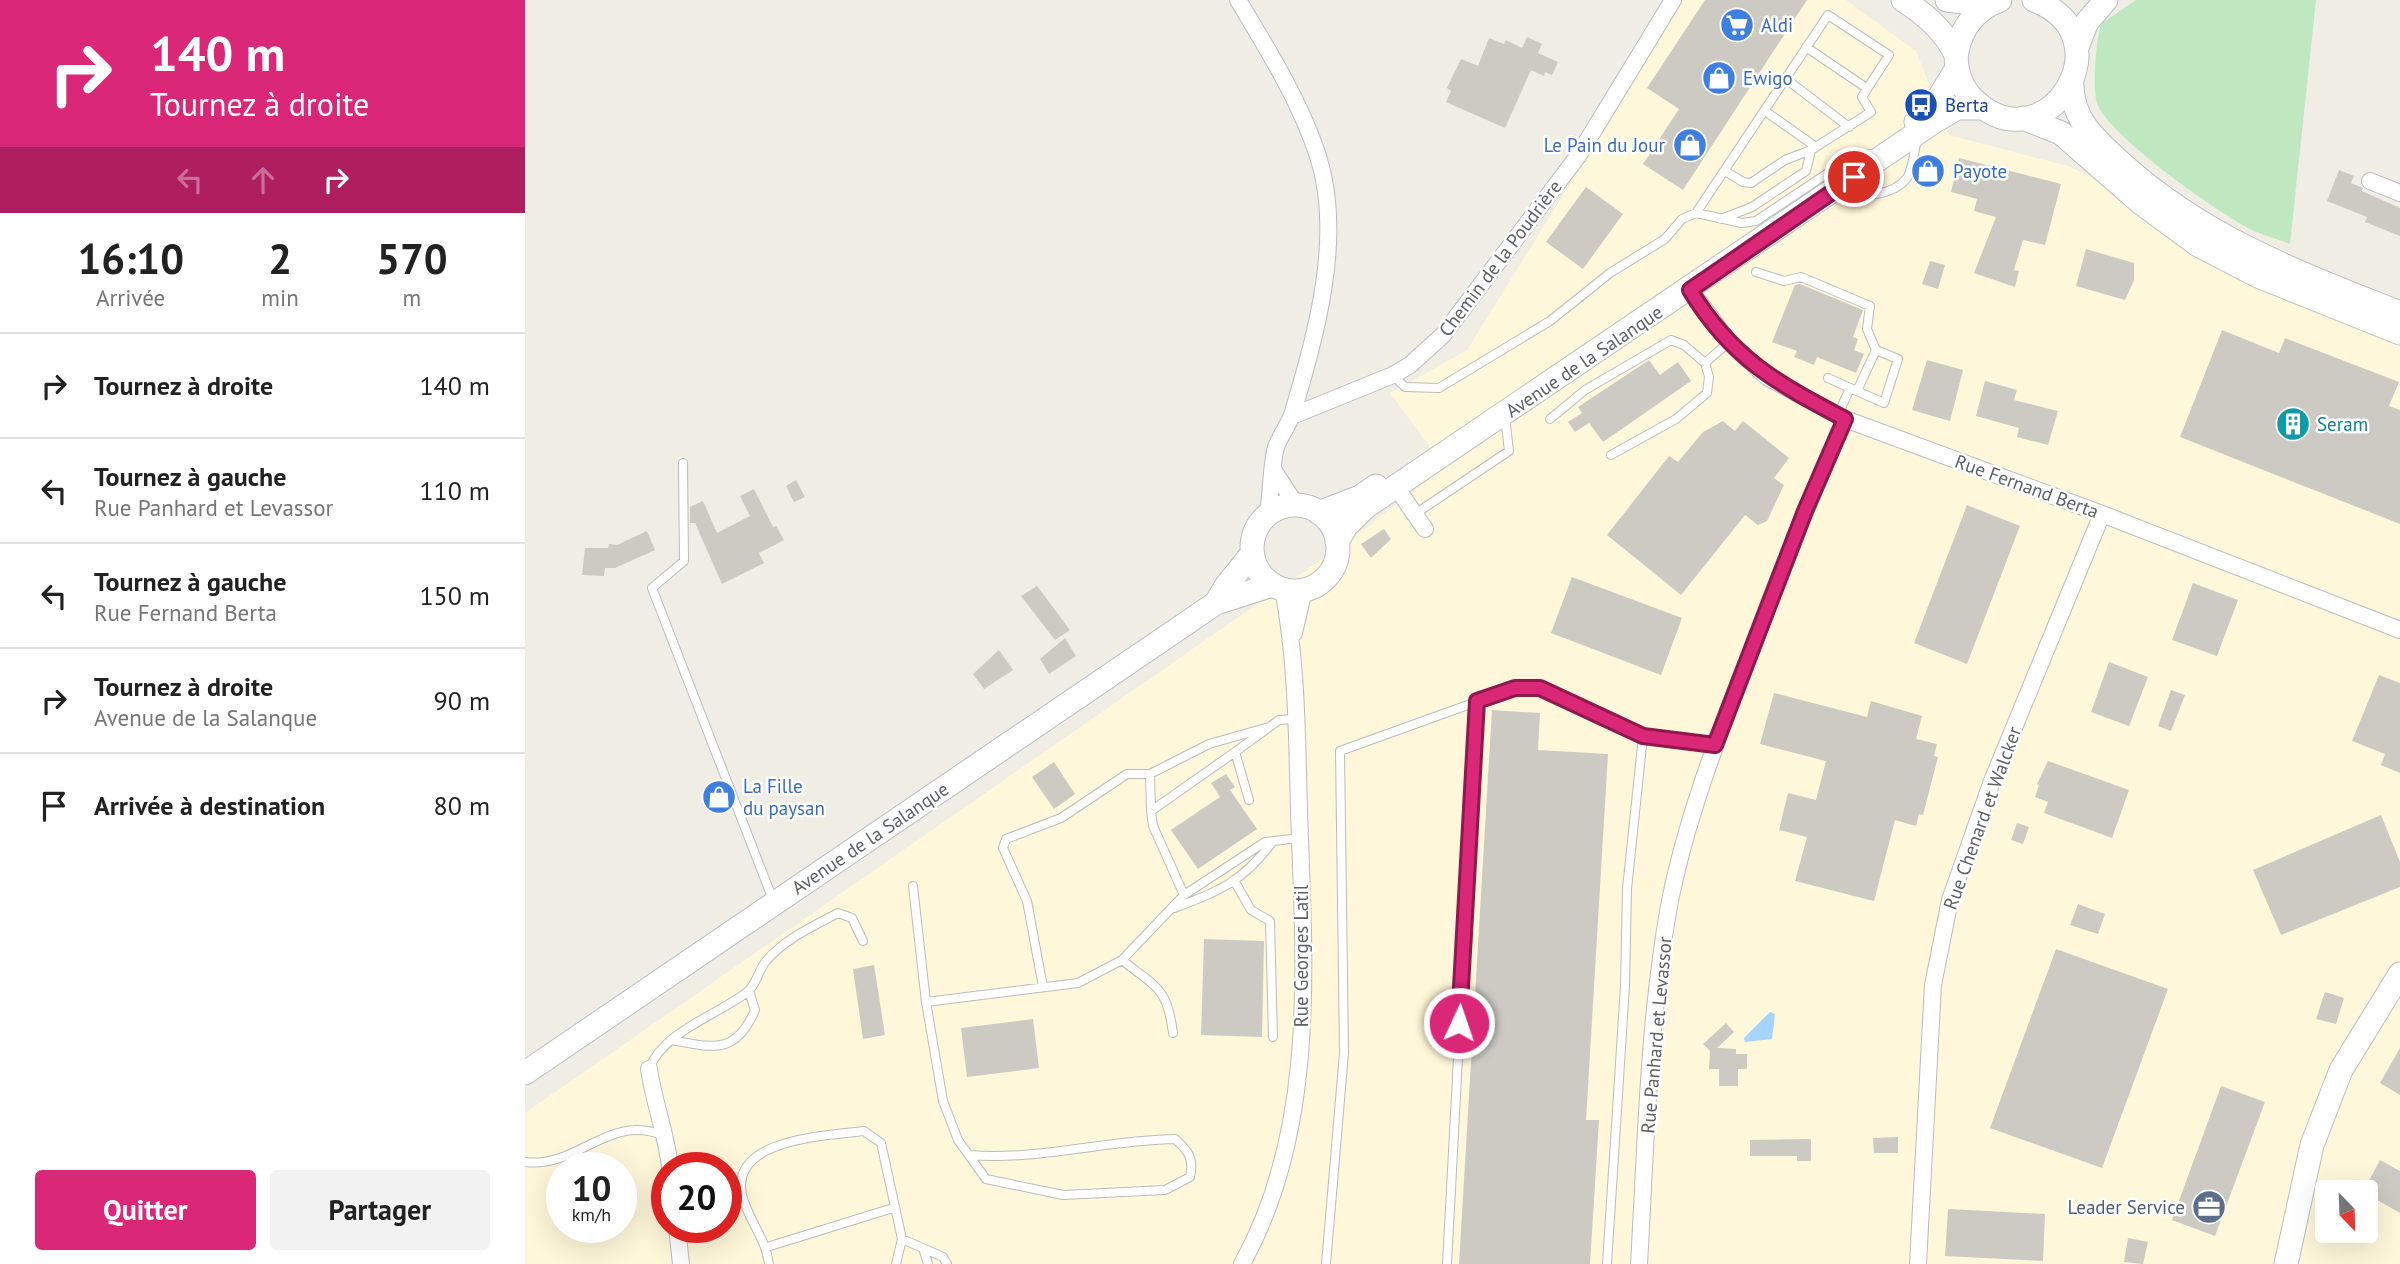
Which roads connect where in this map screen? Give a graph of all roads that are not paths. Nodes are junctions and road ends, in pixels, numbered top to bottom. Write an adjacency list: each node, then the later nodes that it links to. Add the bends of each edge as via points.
1 (1238, 0): 40 (street, via 1282,72 1318,157 1328,207 1328,250 1318,309)
2 (1673, 0): 36 (street, Chemin de la Poudrière, via 1578,156 1443,335)
3 (1903, 0): 12 (main road, via 1935,25)
4 (1947, 0): 8 (main road)
5 (2034, 0): 9 (main road)
6 (2092, 0): 9 (main road)
7 (2106, 0): 11 (main road, via 2087,22)
8 (1994, 2): 12 (main road, Avenue de la Salanque, via 1972,18 1961,35)
9 (2056, 11): 11 (main road)
10 (1806, 47): 13 (lane); 15 (lane); 15 (lane, via 1828,15 1889,55)
11 (2077, 47): 14 (main road)
12 (1957, 61): 16 (main road, via 1970,97); 22 (main road, Avenue de la Salanque, via 1932,109)
13 (1786, 79): 17 (lane); 19 (lane)
14 (2071, 85): 18 (main road, via 2060,101 2043,113); 31 (main road, via 2074,105 2089,132 2187,216 2263,258)
15 (1865, 88): 19 (lane, via 1862,97 1871,112)
16 (1982, 108): 18 (main road, via 1995,115); 20 (main road, Avenue de la Salanque, via 1957,108)
17 (1765, 111): 21 (lane); 23 (lane)
18 (2023, 118): 32 (main road, via 2061,133 2141,203 2198,245 2258,276)
19 (1849, 127): 21 (lane)
20 (1919, 132): 25 (main road, Avenue de la Salanque); 25 (lane, via 1908,176 1891,190 1862,197)
21 (1814, 149): 23 (lane, via 1785,160 1751,183); 28 (lane, via 1806,171 1752,207)
22 (1872, 152): 28 (lane, via 1828,173 1756,221); 48 (main road, Avenue de la Salanque, via 1360,497)
23 (1725, 171): 27 (lane)
24 (2370, 181): 26 (street)
25 (1832, 192): 30 (main road, Avenue de la Salanque)
26 (2400, 193)
27 (1696, 213): 28 (lane); 36 (lane, via 1682,219 1665,239 1610,273 1550,321 1439,388 1405,387)
28 (1721, 219)
29 (1756, 272): 34 (lane, via 1784,281 1801,276 1870,306 1867,329)
30 (1690, 290): 33 (street, Rue Fernand Berta); 39 (main road, Avenue de la Salanque)
31 (2400, 313)
32 (2400, 333)
33 (1729, 342): 35 (lane); 41 (street, Rue Fernand Berta, via 1767,377)
34 (1876, 350): 38 (lane); 38 (lane, via 1898,359 1884,403)
35 (1705, 363): 42 (lane, via 1671,340 1585,390); 43 (lane, via 1707,393 1676,419)
36 (1393, 375): 40 (street, Chemin de la Poudrière)
37 (1828, 378): 38 (lane)
38 (1853, 390): 41 (lane)
39 (1505, 414): 46 (main road, Avenue de la Salanque); 50 (lane, via 1509,451)
40 (1292, 416): 45 (street, via 1275,450)
41 (1842, 417): 51 (street, Rue Fernand Berta); 62 (street, Rue Panhard et Levassor)
42 (1550, 419)
43 (1611, 455)
44 (683, 463): 72 (lane, via 684,561 652,588)
45 (1275, 471): 47 (street); 49 (street)
46 (1396, 487): 50 (street); 53 (main road, Avenue de la Salanque, via 1367,506)
47 (1296, 505): 48 (main road); 49 (main road)
48 (1319, 513): 53 (main road)
49 (1268, 514): 54 (main road, via 1255,532)
50 (1415, 514): 52 (street)
51 (2102, 514): 57 (street, Rue Fernand Berta); 104 (street, Rue Chenard et Walcker, via 1992,781 1950,900 1933,985)
52 (1425, 529)
53 (1337, 542): 55 (main road, via 1333,567 1316,585)
54 (1252, 554): 55 (main road, via 1256,566); 56 (main road)
55 (1286, 588): 56 (main road); 59 (street, Rue Georges Latil)
56 (1216, 603): 72 (main road, Avenue de la Salanque)
57 (2400, 630)
58 (1477, 701): 61 (lane, via 1515,688 1540,688); 100 (lane, via 1340,751 1344,1053); 101 (lane)
59 (1296, 719): 60 (lane, via 1279,720); 67 (street, Rue Georges Latil)
60 (1269, 727): 63 (lane); 64 (lane, via 1209,744)
61 (1643, 736): 62 (lane); 102 (lane, via 1627,889 1626,986)
62 (1715, 745): 103 (street, Rue Panhard et Levassor, via 1676,879 1657,976)
63 (1235, 752): 65 (lane); 66 (lane)
64 (1150, 774): 66 (lane); 77 (lane, via 1127,774 1061,818 1006,839 1003,848 1027,901)
65 (1249, 800)
66 (1151, 811): 71 (lane, via 1153,826)
67 (1300, 838): 68 (lane); 99 (street, Rue Georges Latil, via 1302,1030 1298,1087 1275,1192)
68 (1273, 841): 69 (lane, via 1255,866); 71 (lane)
69 (1235, 882): 73 (lane); 81 (lane, via 1251,910 1269,921)
70 (913, 886): 79 (lane)
71 (1184, 895): 73 (lane)
72 (774, 903): 84 (main road, Avenue de la Salanque)
73 (1171, 909): 75 (lane)
74 (863, 941): 78 (lane, via 852,918 838,913 801,932 765,962)
75 (1122, 960): 77 (lane, via 1078,983); 80 (lane, via 1161,991 1169,1003)
76 (2400, 974): 105 (main road, via 2341,1070 2312,1145)
77 (1044, 988): 79 (lane)
78 (749, 991): 82 (lane); 82 (lane, via 755,1010 747,1029 733,1043 704,1046)
79 (926, 1002): 87 (lane, via 943,1101)
80 (1173, 1033)
81 (1273, 1037)
82 (671, 1040): 83 (lane, via 653,1057)
83 (649, 1069): 85 (street)
84 (525, 1073)
85 (666, 1137): 86 (street); 88 (lane, via 650,1130 620,1130 543,1164)
86 (668, 1152)
87 (969, 1155): 87 (lane, via 986,1179 1063,1195 1165,1190 1190,1177 1193,1163 1188,1150 1175,1139 1006,1158)
88 (525, 1161)
89 (893, 1208): 90 (lane); 92 (lane); 92 (lane, via 881,1143 864,1131 796,1141 755,1154 742,1171 741,1192 751,1222)
90 (902, 1239): 93 (lane); 96 (lane)
91 (679, 1243): 94 (street)
92 (767, 1247): 95 (lane)
93 (924, 1251): 97 (lane); 98 (lane, via 943,1257)
94 (681, 1264)
95 (769, 1264)
96 (896, 1264)
97 (928, 1264)
98 (947, 1264)
99 (1242, 1264)
100 (1326, 1264)
101 (1447, 1264)
102 (1607, 1264)
103 (1639, 1264)
104 (1918, 1264)
105 (2286, 1264)

